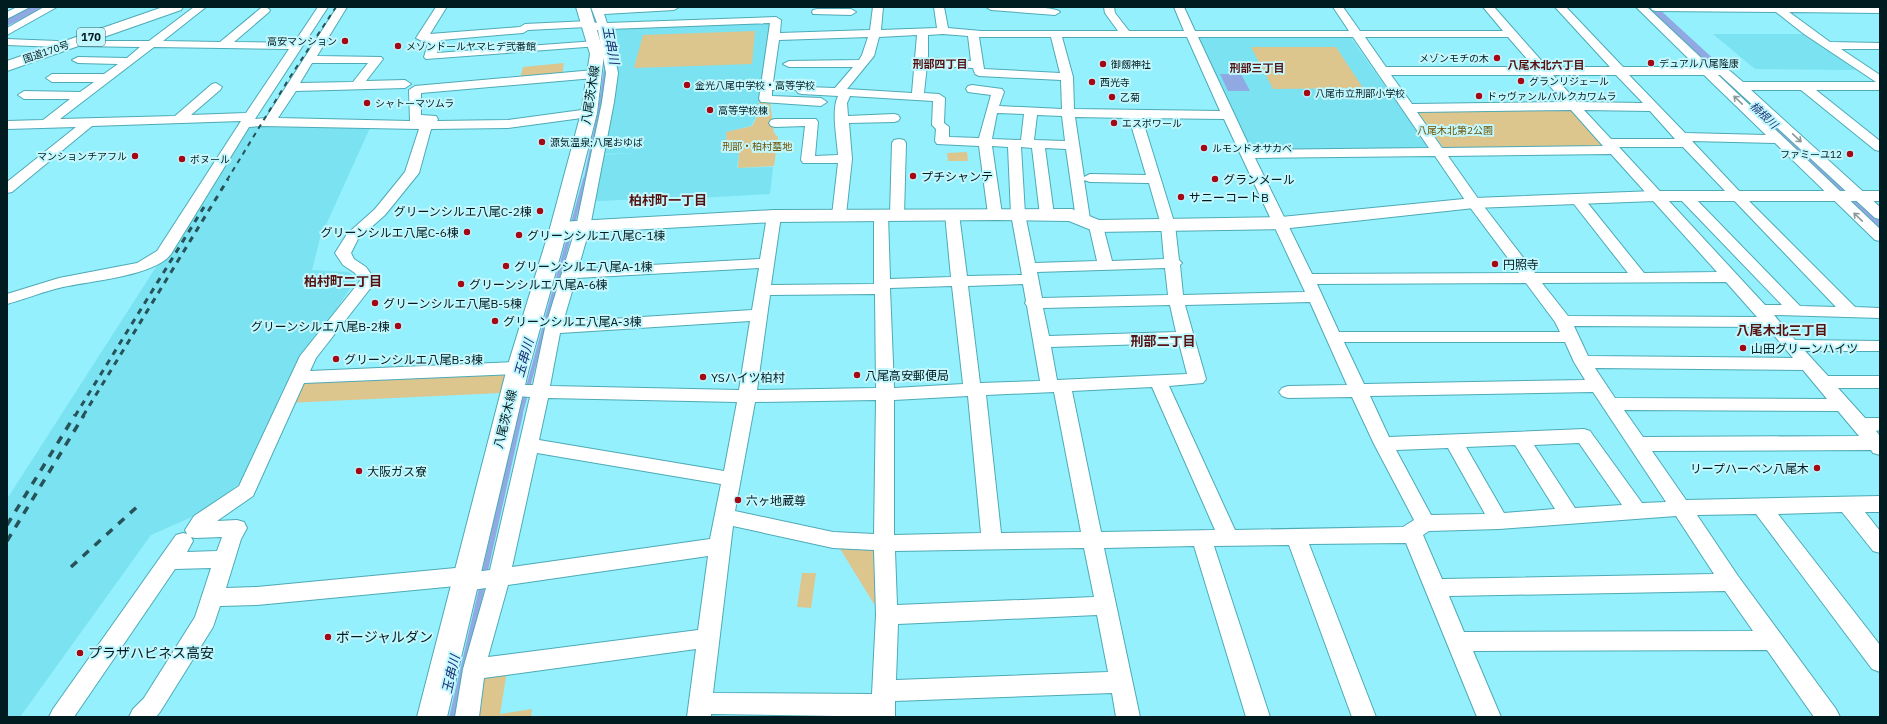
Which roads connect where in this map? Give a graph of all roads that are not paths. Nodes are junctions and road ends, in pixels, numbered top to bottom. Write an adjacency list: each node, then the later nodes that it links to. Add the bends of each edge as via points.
1 (25, 7): 24 (street)
2 (52, 7): 32 (street)
3 (160, 7): 44 (main road, 国道170号 / 170)
4 (176, 7): 43 (main road, 国道170号 / 170)
5 (201, 7): 45 (street)
6 (323, 7): 48 (street)
7 (342, 7): 52 (street)
8 (674, 7): 27 (street)
9 (753, 7): 26 (street)
10 (878, 7): 34 (street)
11 (939, 7): 31 (street)
12 (991, 7): 28 (street)
13 (1109, 7): 36 (street)
14 (1179, 7): 39 (street)
15 (1338, 7): 37 (street)
16 (1488, 7): 38 (street)
17 (1560, 7): 61 (street)
18 (1641, 7): 62 (street)
19 (441, 8): 40 (street, via 422,38)
20 (1655, 8): 21 (street); 62 (street)
21 (1778, 8): 23 (street); 47 (street)
22 (265, 10): 46 (street)
23 (1880, 10)
24 (7, 16)
25 (849, 20): 29 (street); 29 (street); 34 (street)
26 (752, 21): 27 (street); 41 (street, via 776,20)
27 (594, 22): 30 (street, via 525,27); 50 (street); 63 (main road, 八尾茨木線, via 597,54); 132 (street, via 612,73 608,102)
28 (1057, 22): 35 (street); 36 (street); 64 (street)
29 (814, 23): 41 (street); 55 (street, via 792,64)
30 (523, 30): 40 (street); 50 (street)
31 (943, 31): 33 (street); 35 (street)
32 (7, 32)
33 (923, 32): 34 (street); 56 (street)
34 (876, 33): 55 (street, via 868,56)
35 (973, 34): 57 (street)
36 (1126, 34): 39 (street)
37 (1355, 34): 38 (street); 39 (street); 59 (street)
38 (1510, 34): 60 (street)
39 (1192, 35): 89 (street)
40 (436, 37): 50 (street, via 430,57)
41 (774, 37): 78 (street, via 765,99)
42 (7, 42): 44 (street)
43 (74, 43): 45 (street); 58 (main road, 国道170号 / 170)
44 (56, 44): 53 (main road, 国道170号 / 170)
45 (152, 44): 46 (street); 54 (street)
46 (223, 45): 48 (street)
47 (1828, 45): 49 (street); 67 (street)
48 (298, 46): 92 (street)
49 (1880, 46)
50 (517, 50)
51 (78, 60): 54 (street)
52 (308, 60): 68 (street, via 377,59); 74 (street)
53 (7, 61)
54 (128, 62): 66 (street)
55 (863, 62): 78 (street)
56 (922, 62): 57 (street); 80 (street)
57 (978, 65): 64 (street, via 979,72)
58 (7, 66)
59 (1382, 71): 60 (street); 83 (street)
60 (1544, 71): 61 (street); 81 (street)
61 (1618, 71): 62 (street); 82 (street)
62 (1715, 71): 70 (street); 100 (street, one-way to 62)
63 (594, 74): 85 (main road, 八尾茨木線); 85 (street, via 415,90 415,119 498,117)
64 (1067, 77): 87 (street)
65 (52, 78): 66 (street)
66 (106, 78): 77 (street)
67 (1880, 80)
68 (356, 84): 69 (street); 74 (street)
69 (405, 84)
70 (1740, 86): 71 (street); 117 (street, one-way to 117)
71 (1804, 86): 72 (street); 106 (street)
72 (1880, 86)
73 (216, 87): 90 (street)
74 (292, 87): 94 (street)
75 (972, 89): 84 (street, via 998,92)
76 (24, 95): 77 (street)
77 (82, 96): 95 (street)
78 (841, 96): 79 (street); 91 (street)
79 (898, 96): 80 (street); 99 (street)
80 (918, 97): 102 (street, via 939,98 938,125 943,127 942,141)
81 (1574, 106): 82 (street); 83 (street); 105 (street)
82 (1652, 107): 101 (street)
83 (1409, 108): 107 (street)
84 (992, 109): 86 (street); 102 (street)
85 (590, 110): 98 (street, via 508,124); 132 (main road, 八尾茨木線)
86 (1031, 111): 87 (street); 103 (street)
87 (1068, 113): 88 (street); 104 (street)
88 (1135, 115): 89 (street); 111 (street)
89 (1228, 115): 108 (street)
90 (180, 119): 92 (street); 93 (street)
91 (841, 120): 99 (street); 109 (street)
92 (248, 121): 94 (street); 147 (street, via 163,254 141,267 59,283)
93 (89, 122): 95 (street); 112 (street)
94 (270, 122): 98 (street)
95 (47, 123): 97 (street)
96 (775, 123): 109 (street, via 812,122 808,160)
97 (7, 125)
98 (426, 125): 166 (street, via 412,174 380,212 352,237 343,253 348,262 361,270 368,281 308,356)
99 (893, 134): 125 (street)
100 (1779, 139): 101 (street); 116 (street)
101 (1683, 140): 105 (street); 113 (street)
102 (984, 142): 103 (street); 122 (street)
103 (1026, 143): 104 (street); 123 (street); 126 (street)
104 (1072, 145): 129 (street)
105 (1612, 146): 107 (street); 114 (street)
106 (1880, 147)
107 (1438, 152): 108 (street); 120 (street)
108 (1246, 154): 130 (street)
109 (845, 159): 124 (street)
110 (1090, 178): 111 (street)
111 (1154, 179): 131 (street)
112 (7, 189)
113 (1735, 195): 115 (main road); 116 (main road); 152 (street)
114 (1655, 196): 115 (main road); 119 (main road); 140 (street)
115 (1686, 196): 151 (street)
116 (1836, 196): 117 (main road); 133 (street, one-way to 116)
117 (1859, 196): 118 (main road); 127 (street)
118 (1880, 196)
119 (1577, 199): 120 (main road); 139 (street)
120 (1474, 203): 130 (main road); 141 (street)
121 (952, 214): 122 (main road); 125 (main road); 143 (street)
122 (995, 214): 123 (main road)
123 (1018, 214): 126 (main road); 137 (street)
124 (839, 215): 125 (main road); 128 (main road)
125 (889, 215): 144 (street)
126 (1047, 215): 129 (main road, via 1072,216)
127 (1880, 215)
128 (774, 216): 132 (main road); 134 (street)
129 (1089, 223): 131 (main road); 136 (street)
130 (1281, 223): 131 (main road); 142 (street)
131 (1168, 225): 135 (street)
132 (571, 227): 138 (street); 165 (main road, 八尾茨木線, via 544,276)
133 (1880, 238)
134 (767, 263): 138 (street); 145 (street)
135 (1174, 263): 136 (street); 148 (street)
136 (1106, 265): 137 (street)
137 (1028, 273): 143 (street); 149 (street)
138 (568, 274): 156 (street)
139 (1639, 277): 140 (street); 141 (street)
140 (1729, 277): 150 (street)
141 (1528, 278): 142 (street); 157 (street)
142 (1306, 279): 146 (street)
143 (958, 281): 144 (street); 172 (street)
144 (882, 286): 145 (street); 176 (street)
145 (763, 290): 154 (street)
146 (1314, 297): 148 (street); 159 (street)
147 (7, 299)
148 (1176, 299): 149 (street); 158 (street)
149 (1033, 303): 160 (street)
150 (1760, 310): 151 (street); 155 (street)
151 (1796, 311): 152 (street)
152 (1850, 312): 153 (street)
153 (1880, 313)
154 (758, 315): 156 (street); 177 (street)
155 (1771, 322): 157 (street); 161 (street)
156 (553, 328): 174 (street)
157 (1566, 329): 159 (street); 163 (street)
158 (1186, 337): 160 (street); 167 (street, via 1197,379)
159 (1334, 337): 173 (street)
160 (1041, 342): 170 (street)
161 (1791, 345): 162 (street); 164 (street)
162 (1880, 346)
163 (1582, 362): 164 (street); 171 (street)
164 (1807, 364): 168 (street)
165 (518, 368): 166 (street); 174 (main road, 八尾茨木線)
166 (297, 377): 207 (street, via 246,491 201,522 195,530 237,528)
167 (1158, 381): 170 (street); 199 (street)
168 (1823, 382): 169 (street); 179 (street)
169 (1878, 384)
170 (1056, 386): 172 (street); 201 (street)
171 (1598, 386): 173 (street); 178 (street)
172 (975, 390): 176 (street); 203 (street)
173 (1358, 390): 175 (street); 184 (street)
174 (527, 392): 177 (street); 186 (street); 209 (main road, 八尾茨木線)
175 (1288, 392)
176 (885, 394): 177 (street); 204 (street)
177 (747, 396): 188 (street)
178 (1610, 404): 179 (street); 185 (street)
179 (1843, 405): 181 (street)
180 (1880, 424): 181 (street)
181 (1860, 425): 187 (street)
182 (1520, 438): 183 (street); 193 (street, via 1584,436); 195 (street)
183 (1453, 441): 184 (street); 196 (street)
184 (1383, 444): 197 (street)
185 (1638, 444): 187 (street); 192 (street)
186 (529, 445): 188 (street); 209 (street)
187 (1878, 446)
188 (731, 479): 194 (street)
189 (1847, 504): 190 (street); 191 (street); 205 (street)
190 (1880, 504)
191 (1761, 506): 192 (street); 218 (street)
192 (1682, 508): 193 (street); 210 (street)
193 (1637, 511): 195 (street)
194 (724, 516): 204 (street, via 833,540); 206 (street)
195 (1570, 516): 196 (street)
196 (1499, 521): 197 (street)
197 (1418, 527): 200 (street, via 1406,535); 211 (street)
198 (1202, 537): 199 (street); 201 (street); 228 (street)
199 (1228, 537): 200 (street)
200 (1296, 537): 229 (street)
201 (1093, 540): 203 (street); 213 (street)
202 (183, 541): 208 (street)
203 (992, 541): 204 (street)
204 (884, 543): 214 (street)
205 (1880, 545)
206 (719, 546): 209 (street); 215 (street)
207 (225, 559): 208 (street); 212 (street)
208 (168, 561): 223 (street)
209 (479, 579): 212 (street); 219 (street); 225 (main road, 八尾茨木線)
210 (1731, 582): 211 (street); 216 (street)
211 (1435, 588): 217 (street)
212 (213, 597): 224 (street, via 205,620 152,706)
213 (1106, 606): 214 (street); 220 (street)
214 (886, 615): 221 (street)
215 (708, 638): 219 (street); 222 (street)
216 (1772, 640): 217 (street); 231 (street)
217 (1458, 642): 230 (street)
218 (1880, 662)
219 (474, 669): 226 (street)
220 (1122, 682): 221 (street); 227 (street)
221 (884, 704): 222 (street)
222 (700, 710)
223 (60, 717)
224 (141, 717)
225 (432, 717)
226 (467, 717)
227 (1128, 717)
228 (1258, 717)
229 (1364, 717)
230 (1489, 717)
231 (1828, 717)

